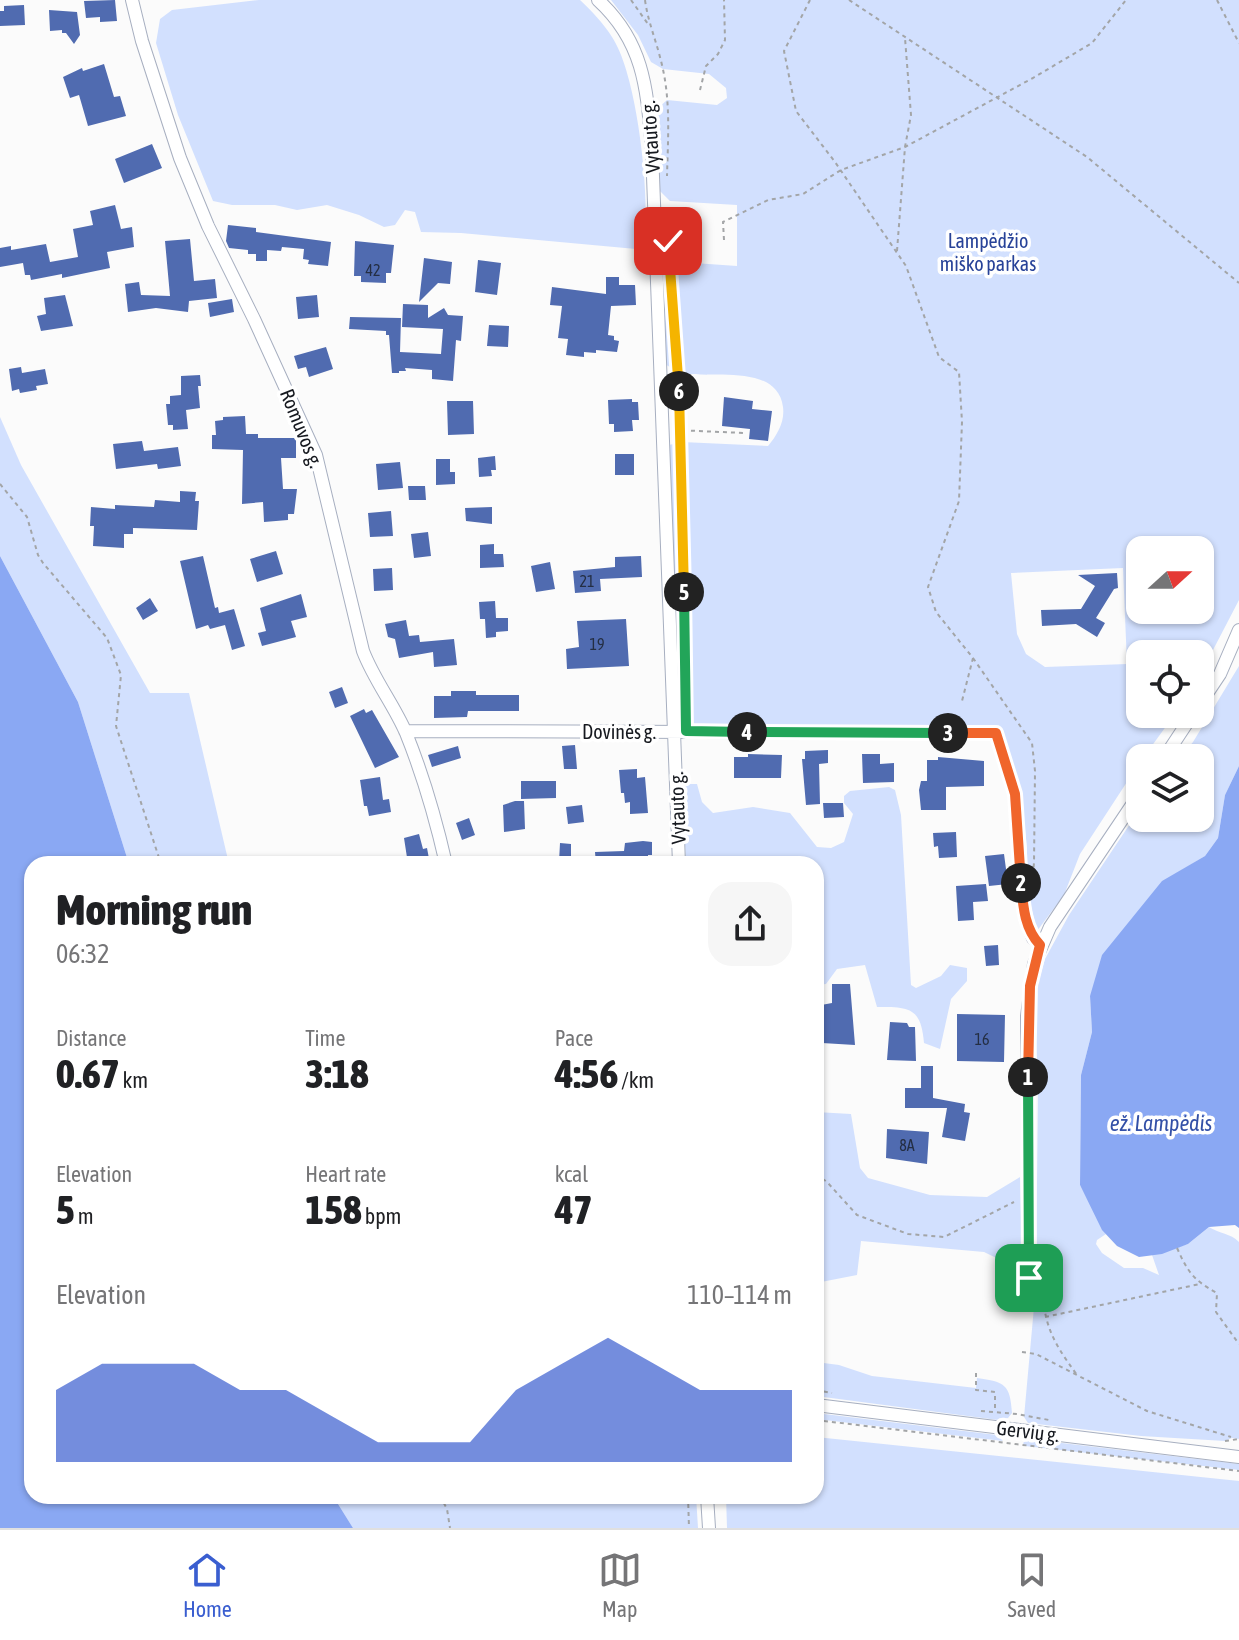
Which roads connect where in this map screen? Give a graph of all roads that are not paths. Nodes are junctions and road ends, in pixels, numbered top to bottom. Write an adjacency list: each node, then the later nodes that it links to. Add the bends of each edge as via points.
1 (132, 0): 5 (street, Romuvos g., via 180,158 316,455 363,651)
2 (598, 0): 6 (street, Vytauto g., via 624,29 646,84)
3 (1239, 630): 4 (street)
4 (1214, 683)
5 (405, 731): 6 (street, Dovinės g.); 9 (street, Romuvos g.)
6 (674, 731): 7 (street, Dovinės g.); 10 (street, Vytauto g.)
7 (979, 733)
8 (1126, 814): 12 (street)
9 (444, 856)
10 (679, 856)
11 (1028, 926): 12 (street)
12 (1040, 945): 13 (street, via 1027,1016)
13 (1035, 1276)
14 (824, 1406): 15 (street, Gervių g.)
15 (1239, 1457)
16 (708, 1504): 17 (street)
17 (709, 1528)

